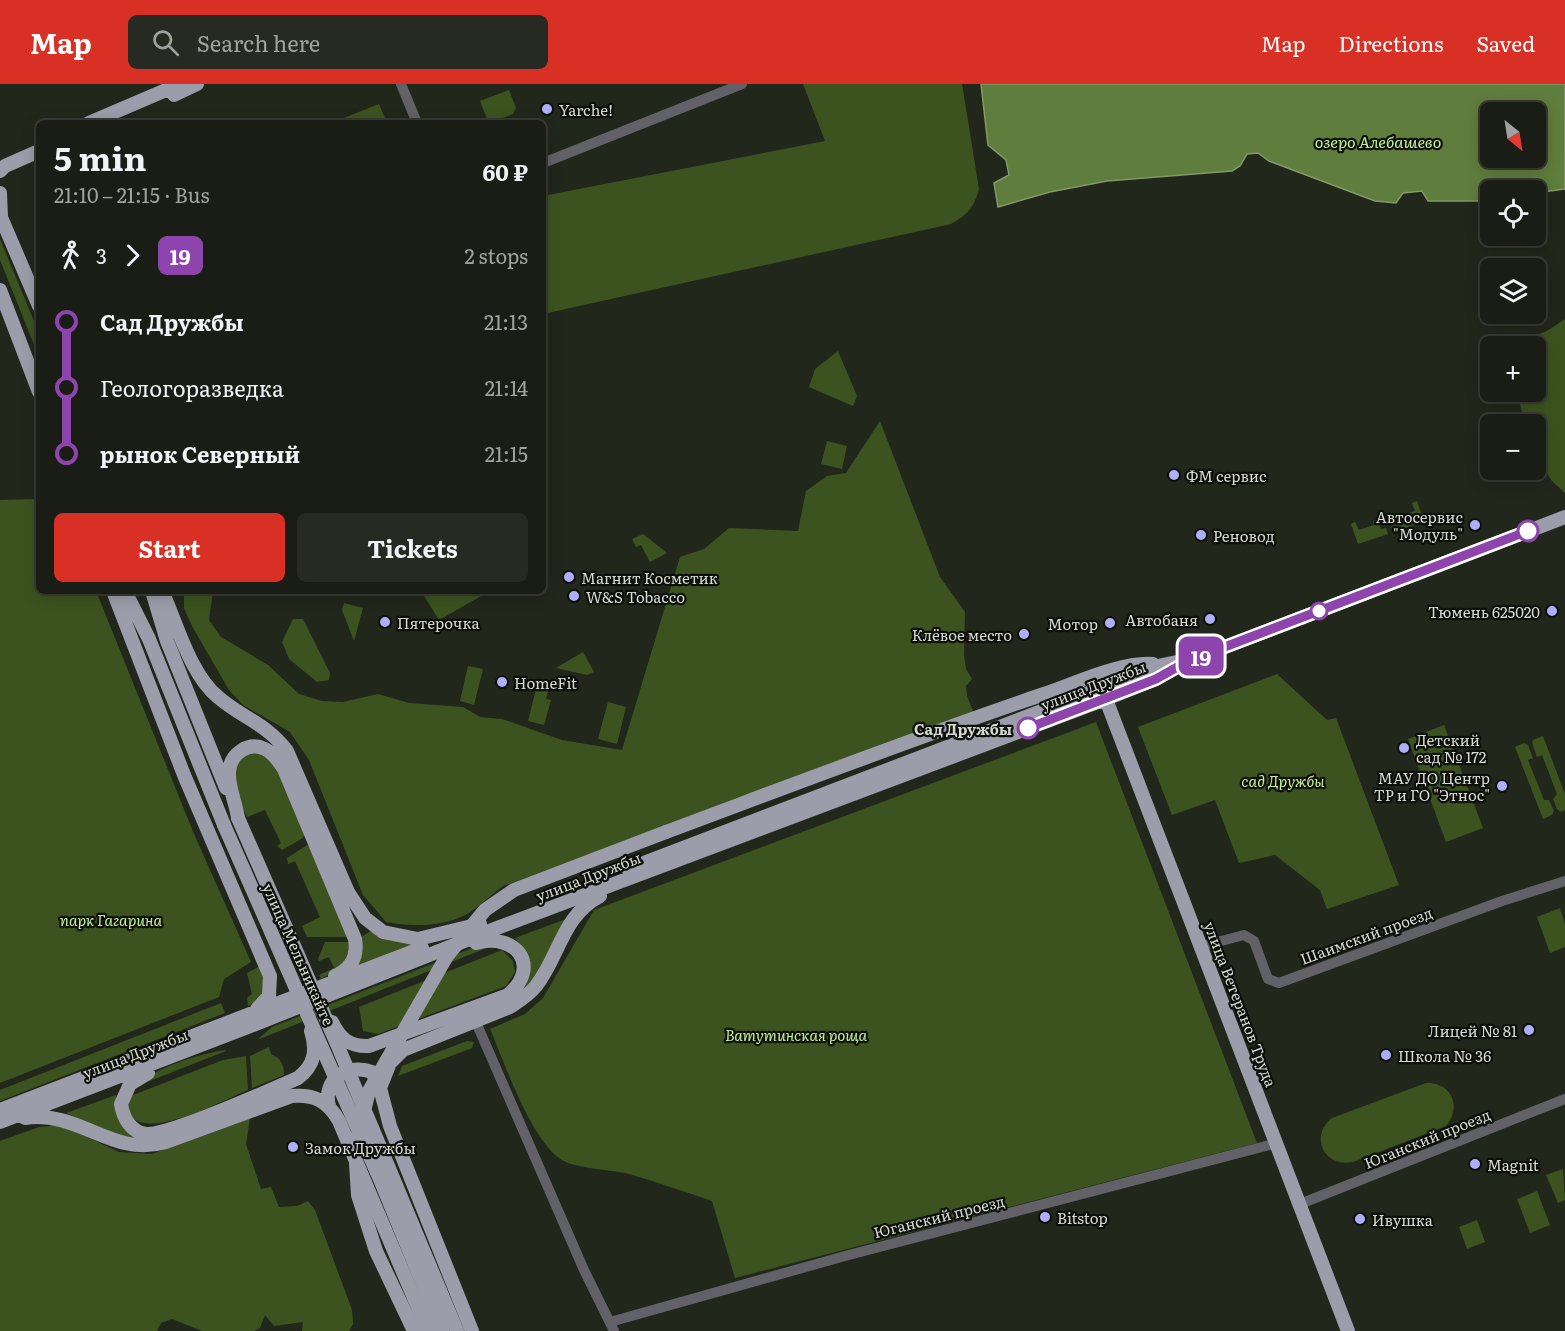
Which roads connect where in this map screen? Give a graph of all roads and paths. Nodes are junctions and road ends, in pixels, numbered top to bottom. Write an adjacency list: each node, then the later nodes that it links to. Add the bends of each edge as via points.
1 (180, 84): 5 (main road)
2 (197, 84): 6 (main road)
3 (401, 84): 7 (street)
4 (742, 84): 11 (street)
5 (96, 120)
6 (119, 120)
7 (416, 120)
8 (36, 144): 10 (main road)
9 (36, 152): 12 (main road)
10 (0, 159)
11 (546, 163)
12 (0, 171)
13 (0, 193): 14 (main road)
14 (1, 216): 16 (main road)
15 (0, 291): 17 (main road)
16 (36, 299)
17 (36, 384)
18 (1565, 517): 23 (main road, улица Дружбы)
19 (114, 594): 33 (main road, via 184,775 270,976 269,996)
20 (126, 594): 34 (main road, улица Мельникайте, bridge)
21 (153, 594): 25 (main road, улица Мельникайте, via 167,641)
22 (163, 594): 28 (main road, via 207,687 273,733 287,750 348,892 365,918 383,932 418,939)
23 (1188, 661): 24 (main road, улица Дружбы, via 1162,665); 24 (main road, улица Дружбы, via 1156,679)
24 (1102, 688): 26 (main road, улица Дружбы); 28 (main road, улица Дружбы); 29 (main road, улица Ветеранов Труда); 45 (main road, bridge, via 963,722 514,890 485,910 447,956 369,1091 355,1147 357,1195 376,1251)
25 (237, 818): 31 (main road, via 230,766 244,748 264,748 284,770 355,939 355,957 349,968); 32 (main road, улица Мельникайте, bridge)
26 (650, 870): 30 (main road, улица Дружбы); 35 (main road, via 583,907 566,927 534,989 510,1007)
27 (1565, 881): 29 (street, Шаимский проезд, via 1279,983 1268,979 1254,941 1244,935)
28 (494, 920): 31 (main road, улица Дружбы)
29 (1202, 946): 42 (main road, улица Ветеранов Труда)
30 (425, 957): 32 (main road, bridge, via 492,940 511,944 520,954 524,969 515,989 499,999 380,1042 352,1044 337,1033); 36 (main road, улица Дружбы)
31 (308, 992): 33 (main road, улица Дружбы)
32 (322, 1010): 48 (main road, улица Мельникайте, bridge)
33 (254, 1012): 40 (main road, улица Дружбы)
34 (308, 1016): 36 (main road, bridge, via 315,1056 298,1078 155,1133 138,1132 124,1116 121,1104 126,1088); 47 (main road, улица Мельникайте, bridge)
35 (475, 1020): 37 (main road, via 403,1050 390,1063); 44 (street)
36 (183, 1052): 41 (main road, улица Дружбы)
37 (380, 1088): 39 (main road, via 372,1072 346,1071 329,1086); 49 (main road, via 390,1126)
38 (1565, 1099): 43 (street, Юганский проезд)
39 (329, 1106): 41 (main road, via 313,1096 292,1096 145,1147 123,1144 53,1117); 46 (main road, via 339,1120)
40 (0, 1110)
41 (0, 1124)
42 (1277, 1143): 43 (main road, улица Ветеранов Труда); 44 (street, Юганский проезд, via 845,1256)
43 (1300, 1204): 50 (main road, улица Ветеранов Труда)
44 (612, 1326)
45 (414, 1331)
46 (428, 1331)
47 (442, 1331)
48 (457, 1331)
49 (472, 1331)
50 (1348, 1331)

